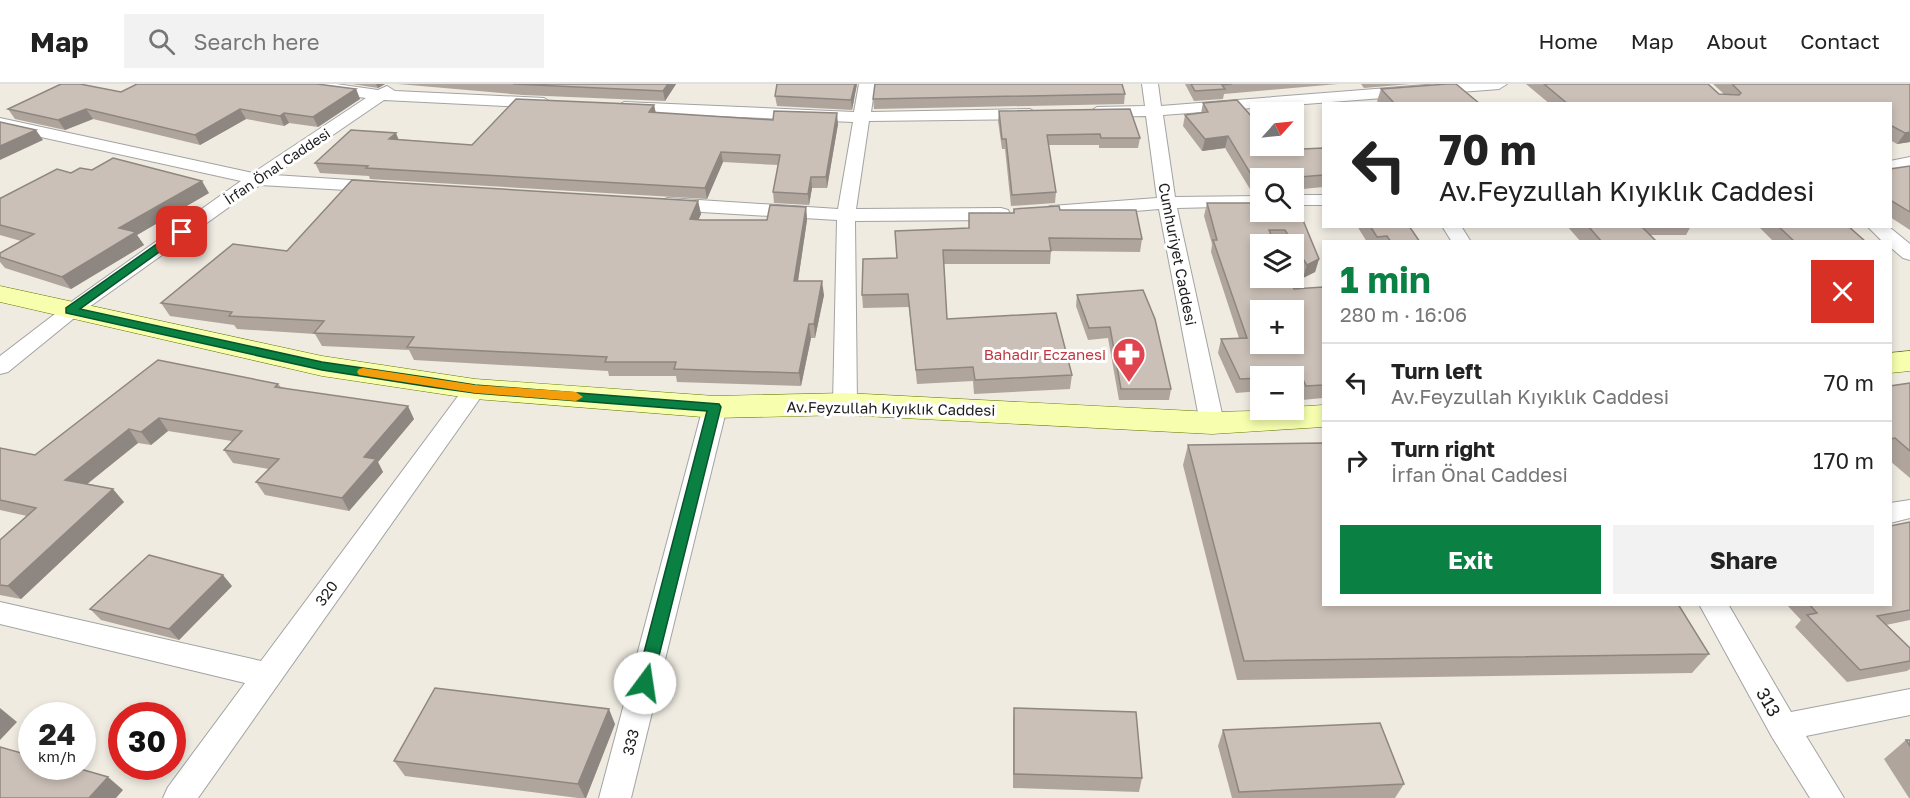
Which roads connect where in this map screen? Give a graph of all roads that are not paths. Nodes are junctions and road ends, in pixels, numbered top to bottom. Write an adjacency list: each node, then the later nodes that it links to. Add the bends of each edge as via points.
1 (302, 84): 5 (street)
2 (867, 84): 12 (street)
3 (1150, 84): 9 (street, Cumhuriyet Caddesi)
4 (1499, 84): 6 (street)
5 (389, 90): 7 (street); 16 (street, İrfan Önal Caddesi)
6 (1351, 100): 9 (street)
7 (560, 104)
8 (608, 106): 12 (street)
9 (1154, 111): 11 (street); 22 (street, Cumhuriyet Caddesi)
10 (1048, 113): 12 (street)
11 (1083, 113)
12 (860, 117): 23 (street)
13 (0, 123): 16 (street)
14 (1910, 162): 15 (street)
15 (1892, 165)
16 (256, 179): 17 (street); 29 (street, İrfan Önal Caddesi)
17 (397, 188)
18 (1304, 200): 19 (street)
19 (1322, 200)
20 (1250, 201): 22 (street)
21 (645, 203): 23 (street)
22 (1167, 203): 23 (street, via 1026,213); 37 (street, Cumhuriyet Caddesi)
23 (846, 215): 34 (street)
24 (1877, 228): 26 (street)
25 (1892, 240): 27 (street)
26 (1892, 240)
27 (1910, 255)
28 (0, 294): 29 (street, Av.Feyzullah Kıyıklık Caddesi)
29 (70, 311): 32 (street, İrfan Önal Caddesi); 33 (street, Av.Feyzullah Kıyıklık Caddesi, via 322,366)
30 (1910, 361): 31 (street)
31 (1892, 363)
32 (0, 367)
33 (475, 389): 35 (street, Av.Feyzullah Kıyıklık Caddesi); 42 (street, 320)
34 (845, 404): 35 (street, Av.Feyzullah Kıyıklık Caddesi); 37 (street, Av.Feyzullah Kıyıklık Caddesi)
35 (715, 407): 46 (street, 333)
36 (1322, 416): 37 (street, Av.Feyzullah Kıyıklık Caddesi)
37 (1212, 423)
38 (1910, 509): 39 (street)
39 (1892, 513)
40 (1714, 606): 44 (street, 313)
41 (0, 613): 42 (street)
42 (266, 675): 45 (street, 320)
43 (1910, 702): 44 (street)
44 (1783, 727): 47 (street, 313)
45 (178, 798)
46 (615, 798)
47 (1828, 798)

